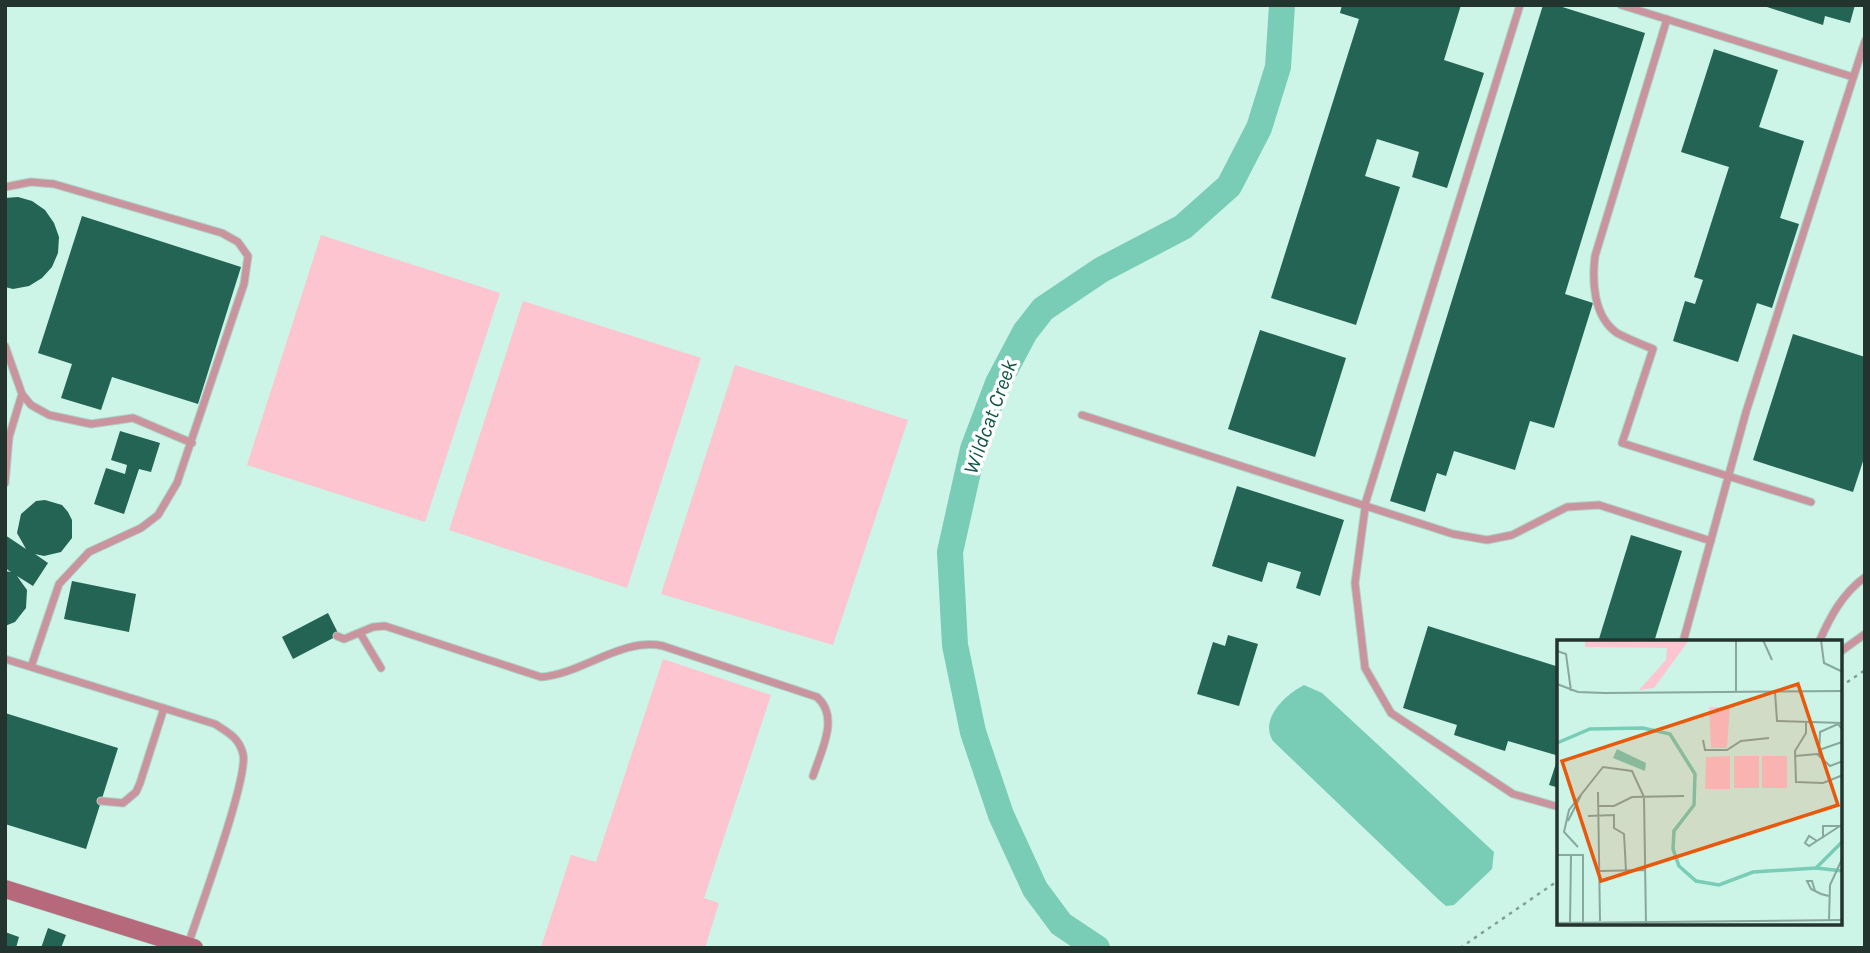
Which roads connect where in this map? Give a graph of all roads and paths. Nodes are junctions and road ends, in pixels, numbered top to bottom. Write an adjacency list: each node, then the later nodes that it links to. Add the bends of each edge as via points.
1 (1520, 5): 15 (lane)
2 (1621, 5): 3 (lane)
3 (1667, 19): 5 (lane); 12 (lane, via 1595,256 1592,284 1598,306 1615,332 1653,349 1622,443)
4 (1865, 41): 5 (lane)
5 (1853, 77): 12 (lane)
6 (5, 187): 11 (lane, via 54,184 222,233 238,242 248,256 244,284)
7 (5, 346): 8 (lane)
8 (22, 394): 10 (lane); 11 (lane, via 49,415 91,424 132,418)
9 (1082, 415): 15 (lane)
10 (7, 437): 13 (lane)
11 (192, 443): 25 (lane, via 177,483 158,515 89,552 59,584)
12 (1728, 476): 14 (lane); 16 (lane)
13 (5, 483)
14 (1811, 502)
15 (1366, 506): 16 (lane, via 1487,540 1512,535 1567,507 1600,505); 32 (lane, via 1355,583 1362,644 1366,668 1391,713 1513,794)
16 (1711, 541): 21 (lane)
17 (1865, 577): 22 (lane, via 1831,615)
18 (360, 633): 20 (lane, via 344,639); 26 (lane); 30 (lane, via 379,626 394,628 541,677 643,644 663,646 824,703 829,721)
19 (1865, 634): 23 (lane)
20 (337, 636)
21 (1684, 640)
22 (1820, 640)
23 (1842, 651)
24 (5, 659): 25 (lane)
25 (30, 667): 29 (lane)
26 (381, 667)
27 (1865, 670): 28 (path)
28 (1842, 686)
29 (164, 708): 31 (lane, via 136,792 123,803); 35 (lane, via 215,724 237,738 244,757 240,785)
30 (814, 776)
31 (102, 801)
32 (1557, 806)
33 (1557, 881): 36 (path)
34 (5, 889): 35 (main road)
35 (191, 947)
36 (1460, 948)

